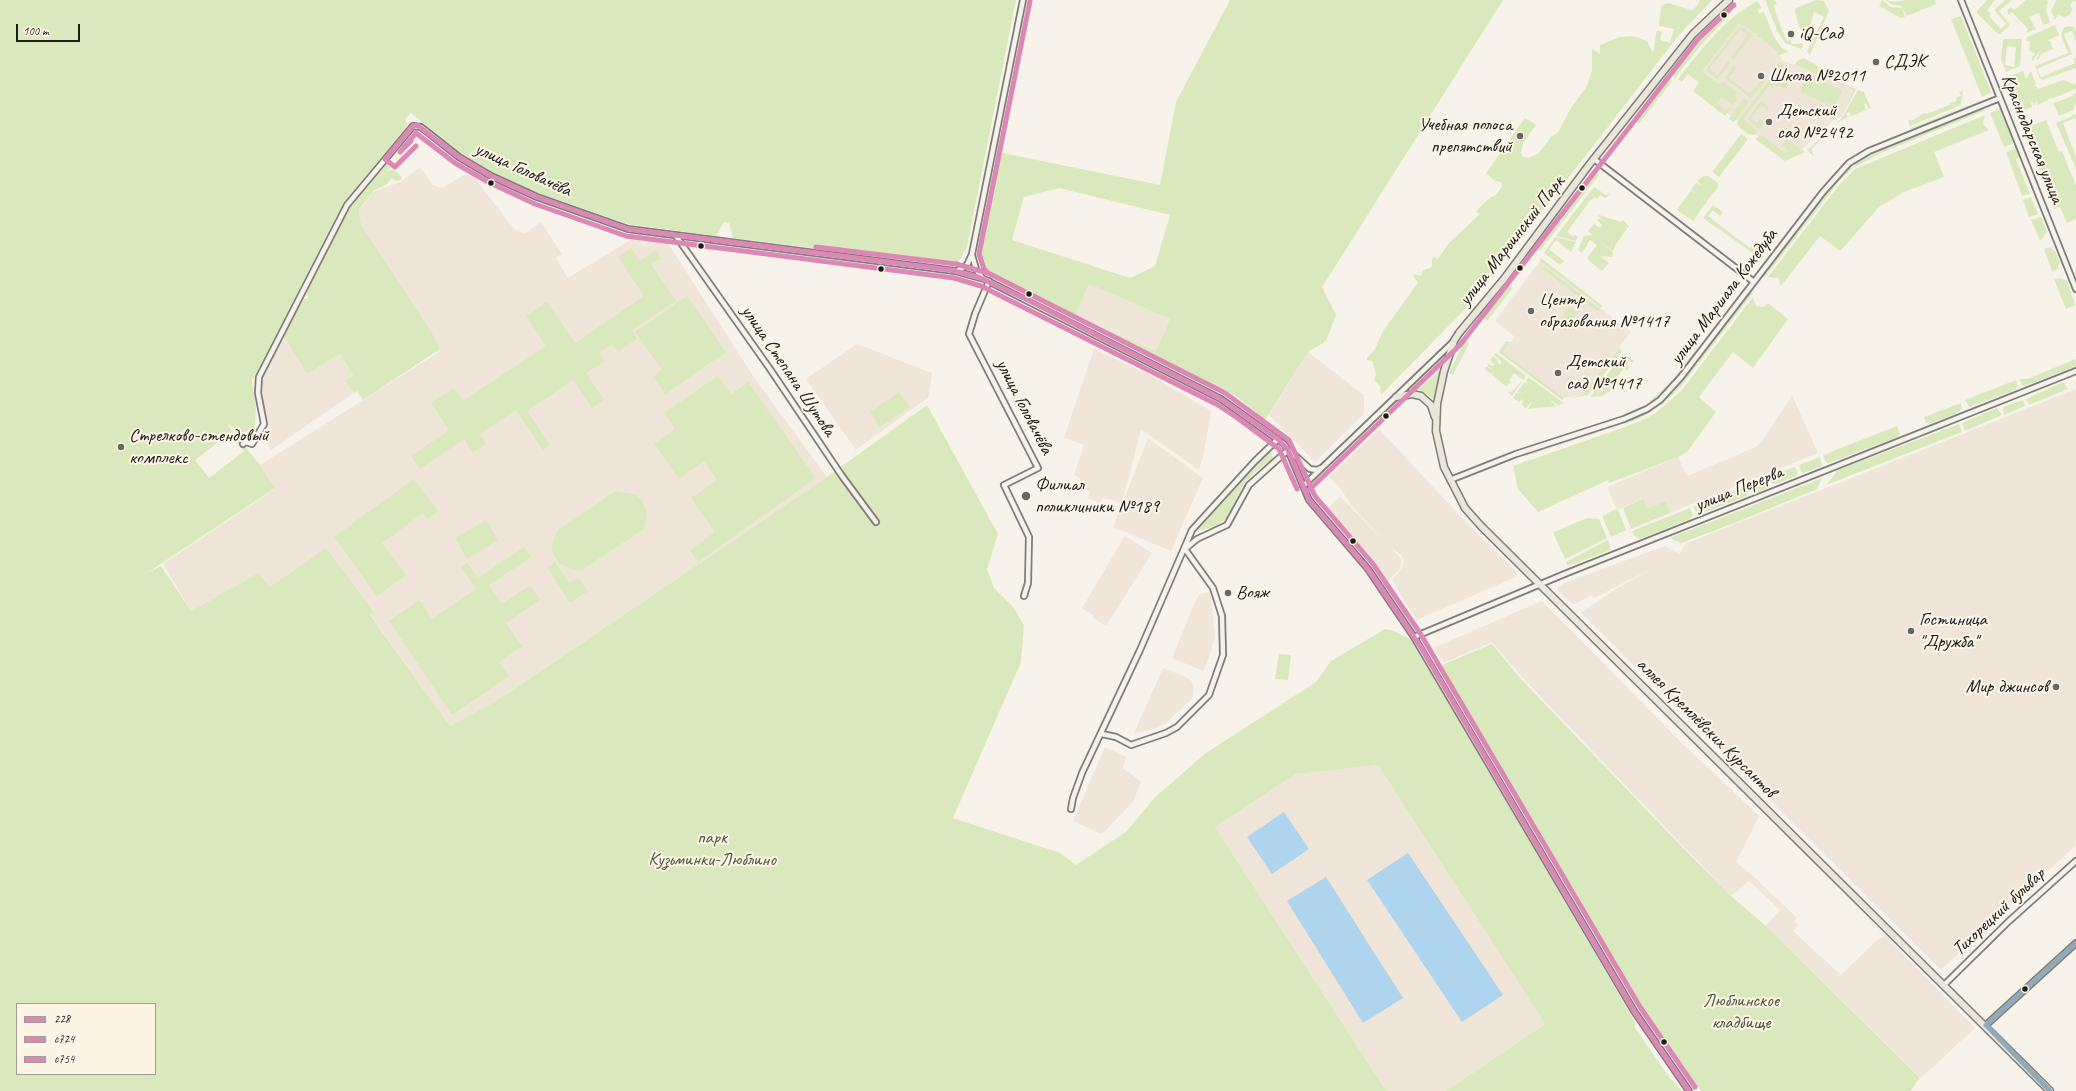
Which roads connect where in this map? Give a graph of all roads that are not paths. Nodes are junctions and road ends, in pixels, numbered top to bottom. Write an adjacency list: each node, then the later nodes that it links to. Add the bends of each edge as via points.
1 (1023, 0): 7 (street)
2 (1729, 0): 5 (main road, улица Марьинский Парк, via 1692,34)
3 (1961, 0): 4 (street, Краснодарская улица)
4 (2000, 98): 13 (street, улица Маршала Кожедуба, via 1869,151 1849,163 1823,192); 14 (street, Краснодарская улица)
5 (1594, 159): 13 (street); 15 (main road, улица Марьинский Парк)
6 (676, 236): 10 (street, улица Головачёва); 20 (street, улица Головачёва, via 628,229 537,197 491,176 459,157 421,127 413,126 348,205 259,377 258,394 264,424 252,444); 25 (street, улица Степана Шутова)
7 (972, 254): 8 (street); 9 (street)
8 (966, 265): 9 (street, via 971,264); 10 (street); 11 (street, via 964,269)
9 (975, 268): 11 (street, via 974,274); 12 (street)
10 (956, 271): 11 (street, улица Головачёва)
11 (969, 275): 12 (street, улица Головачёва)
12 (986, 280): 19 (street, via 1221,399); 28 (street, улица Головачёва, via 969,334 1038,468 1004,485 1029,537 1028,583)
13 (1754, 282): 23 (street, улица Маршала Кожедуба, via 1669,392 1652,406 1624,419 1516,454)
14 (2076, 290)
15 (1454, 341): 17 (street, улица Марьинский Парк); 18 (main road, аллея Кремлёвских Курсантов, via 1442,378)
16 (2076, 372): 27 (street, улица Перерва)
17 (1396, 397): 18 (main road, via 1412,394 1421,396 1431,405); 22 (street, улица Марьинский Парк)
18 (1436, 423): 23 (main road, аллея Кремлёвских Курсантов, via 1439,449)
19 (1278, 439): 21 (street); 26 (street, via 1192,530)
20 (243, 444)
21 (1288, 450): 22 (street, via 1310,469); 24 (street); 26 (street, via 1249,485 1227,525 1197,539)
22 (1323, 468): 24 (street, улица Марьинский Парк)
23 (1450, 480): 27 (main road, аллея Кремлёвских Курсантов, via 1465,508)
24 (1303, 486): 29 (street, via 1309,500 1377,581)
25 (876, 522)
26 (1185, 549): 30 (street); 30 (street, via 1213,588 1222,616 1223,655 1209,695 1177,727 1166,733 1131,745 1116,737)
27 (1540, 584): 29 (street, улица Перерва); 34 (main road, аллея Кремлёвских Курсантов)
28 (1024, 596)
29 (1414, 637): 36 (street, via 1622,992 1657,1048)
30 (1102, 734): 31 (street, via 1082,773)
31 (1071, 809)
32 (2076, 861): 34 (street, Тихорецкий бульвар, via 2008,922)
33 (2076, 943): 35 (street)
34 (1944, 985): 35 (main road, аллея Кремлёвских Курсантов)
35 (1986, 1025): 37 (main road, аллея Кремлёвских Курсантов)
36 (1689, 1091)
37 (2050, 1091)

